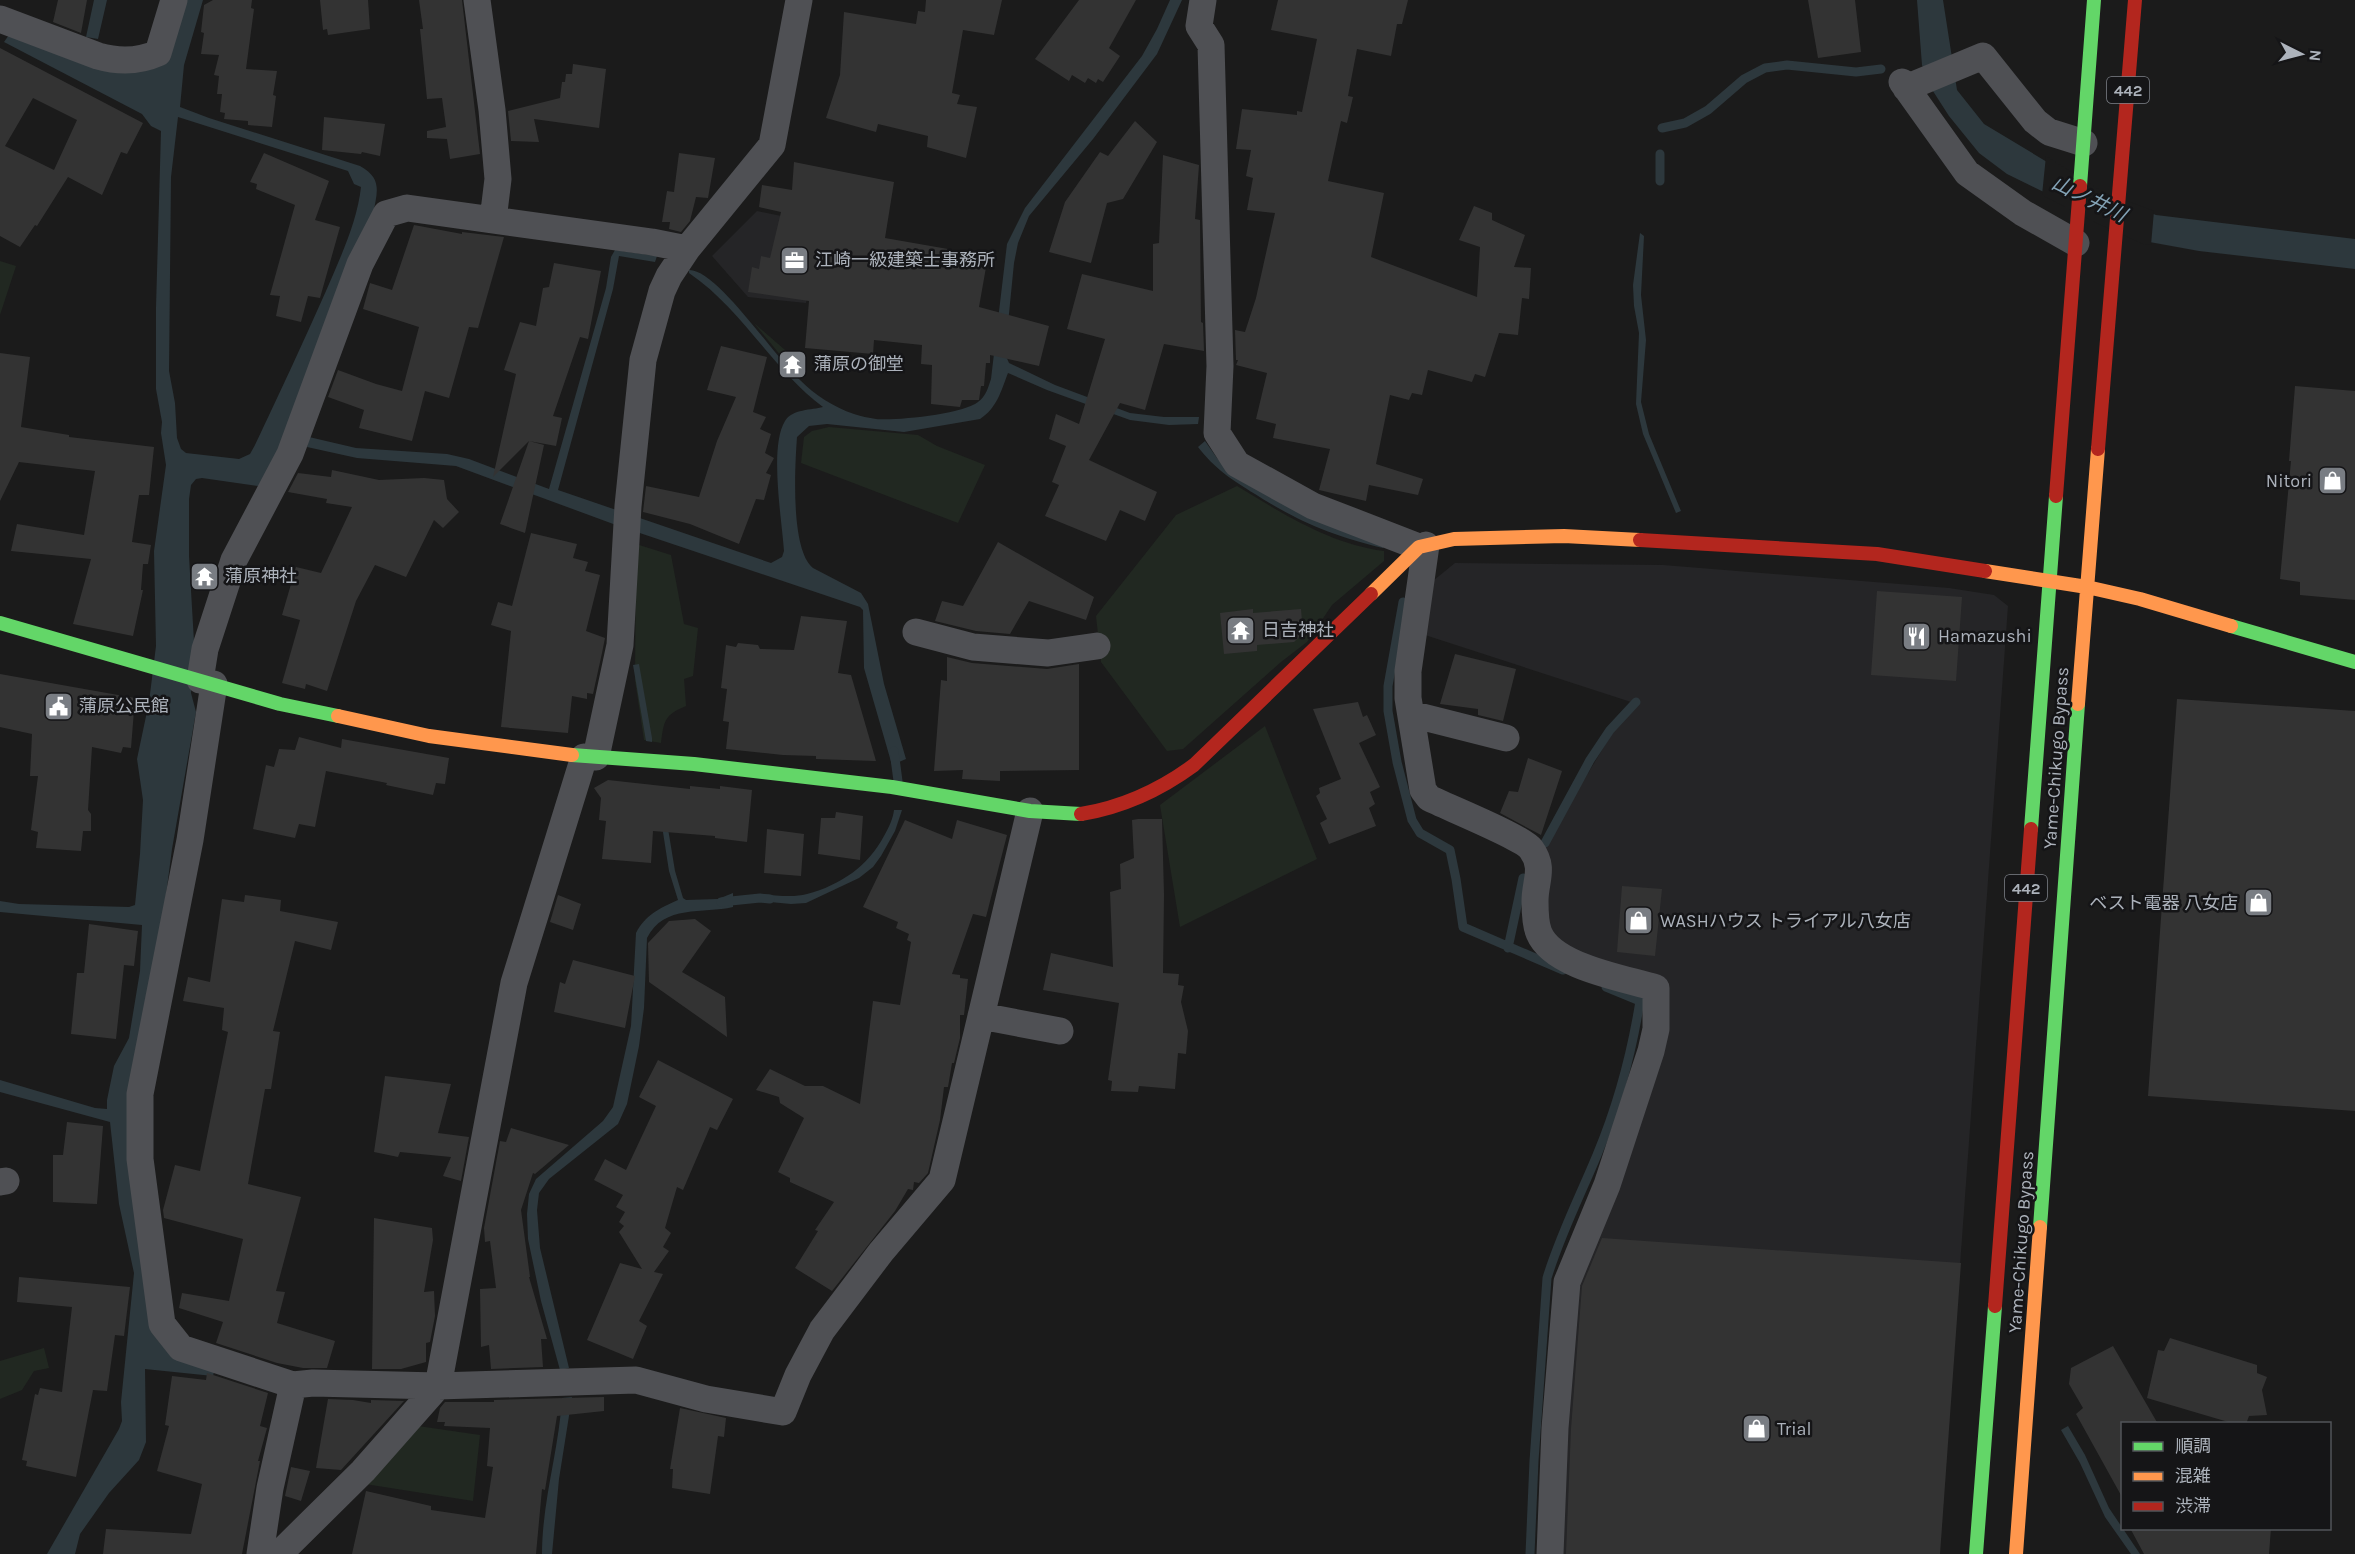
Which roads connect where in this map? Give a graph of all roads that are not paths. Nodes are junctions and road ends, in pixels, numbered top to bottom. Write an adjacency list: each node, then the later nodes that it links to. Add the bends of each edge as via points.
1 (174, 0): 7 (street, via 158,52 143,59 114,61)
2 (477, 0): 9 (street, via 498,179)
3 (799, 0): 11 (street, via 772,145)
4 (1203, 0): 12 (street, via 1199,26 1211,45 1220,366 1208,433 1237,464 1313,506)
5 (2094, 0): 8 (main road, Yame-Chikugo Bypass / 442)
6 (2135, 0): 14 (main road, Yame-Chikugo Bypass / 442)
7 (0, 19)
8 (2084, 150): 10 (main road, Yame-Chikugo Bypass / 442); 10 (street, via 2035,121 1983,56 1907,85 1967,173 2023,213)
9 (493, 220): 11 (street); 19 (street, via 407,208 386,214 360,264 290,454 234,560 205,649)
10 (2077, 233): 13 (main road, Yame-Chikugo Bypass / 442)
11 (687, 249): 22 (street, via 662,291 643,360 625,543 620,645)
12 (1423, 546): 13 (main road, via 1454,539 1554,536 1736,544 1877,554); 20 (street, via 1408,671); 23 (main road, via 1194,765 1165,786 1132,801 1083,814)
13 (2049, 581): 14 (main road); 31 (main road, Yame-Chikugo Bypass / 442)
14 (2087, 587): 18 (main road, via 2165,605); 32 (main road, Yame-Chikugo Bypass / 442)
15 (0, 623): 19 (main road)
16 (916, 632): 17 (street, via 973,647 1048,653)
17 (1097, 646)
18 (2355, 662)
19 (203, 681): 22 (main road, via 280,704 429,736); 26 (street, via 190,840 140,1094 140,1159 162,1324 181,1348)
20 (1411, 714): 21 (street); 30 (street, via 1423,790 1429,798 1530,848 1540,870 1535,902 1539,933 1552,950 1569,962 1656,988 1656,1029 1651,1051 1607,1185 1567,1282)
21 (1506, 738)
22 (590, 757): 23 (main road, via 694,764 899,788); 27 (street, via 514,983)
23 (1029, 811): 24 (street)
24 (981, 1016): 25 (street); 27 (street, via 942,1180 880,1252 822,1330 783,1412 706,1399 636,1380)
25 (1060, 1031)
26 (293, 1384): 27 (street); 28 (street)
27 (438, 1386): 29 (street, via 363,1471)
28 (260, 1554)
29 (279, 1554)
30 (1550, 1554)
31 (1976, 1554)
32 (2016, 1554)

